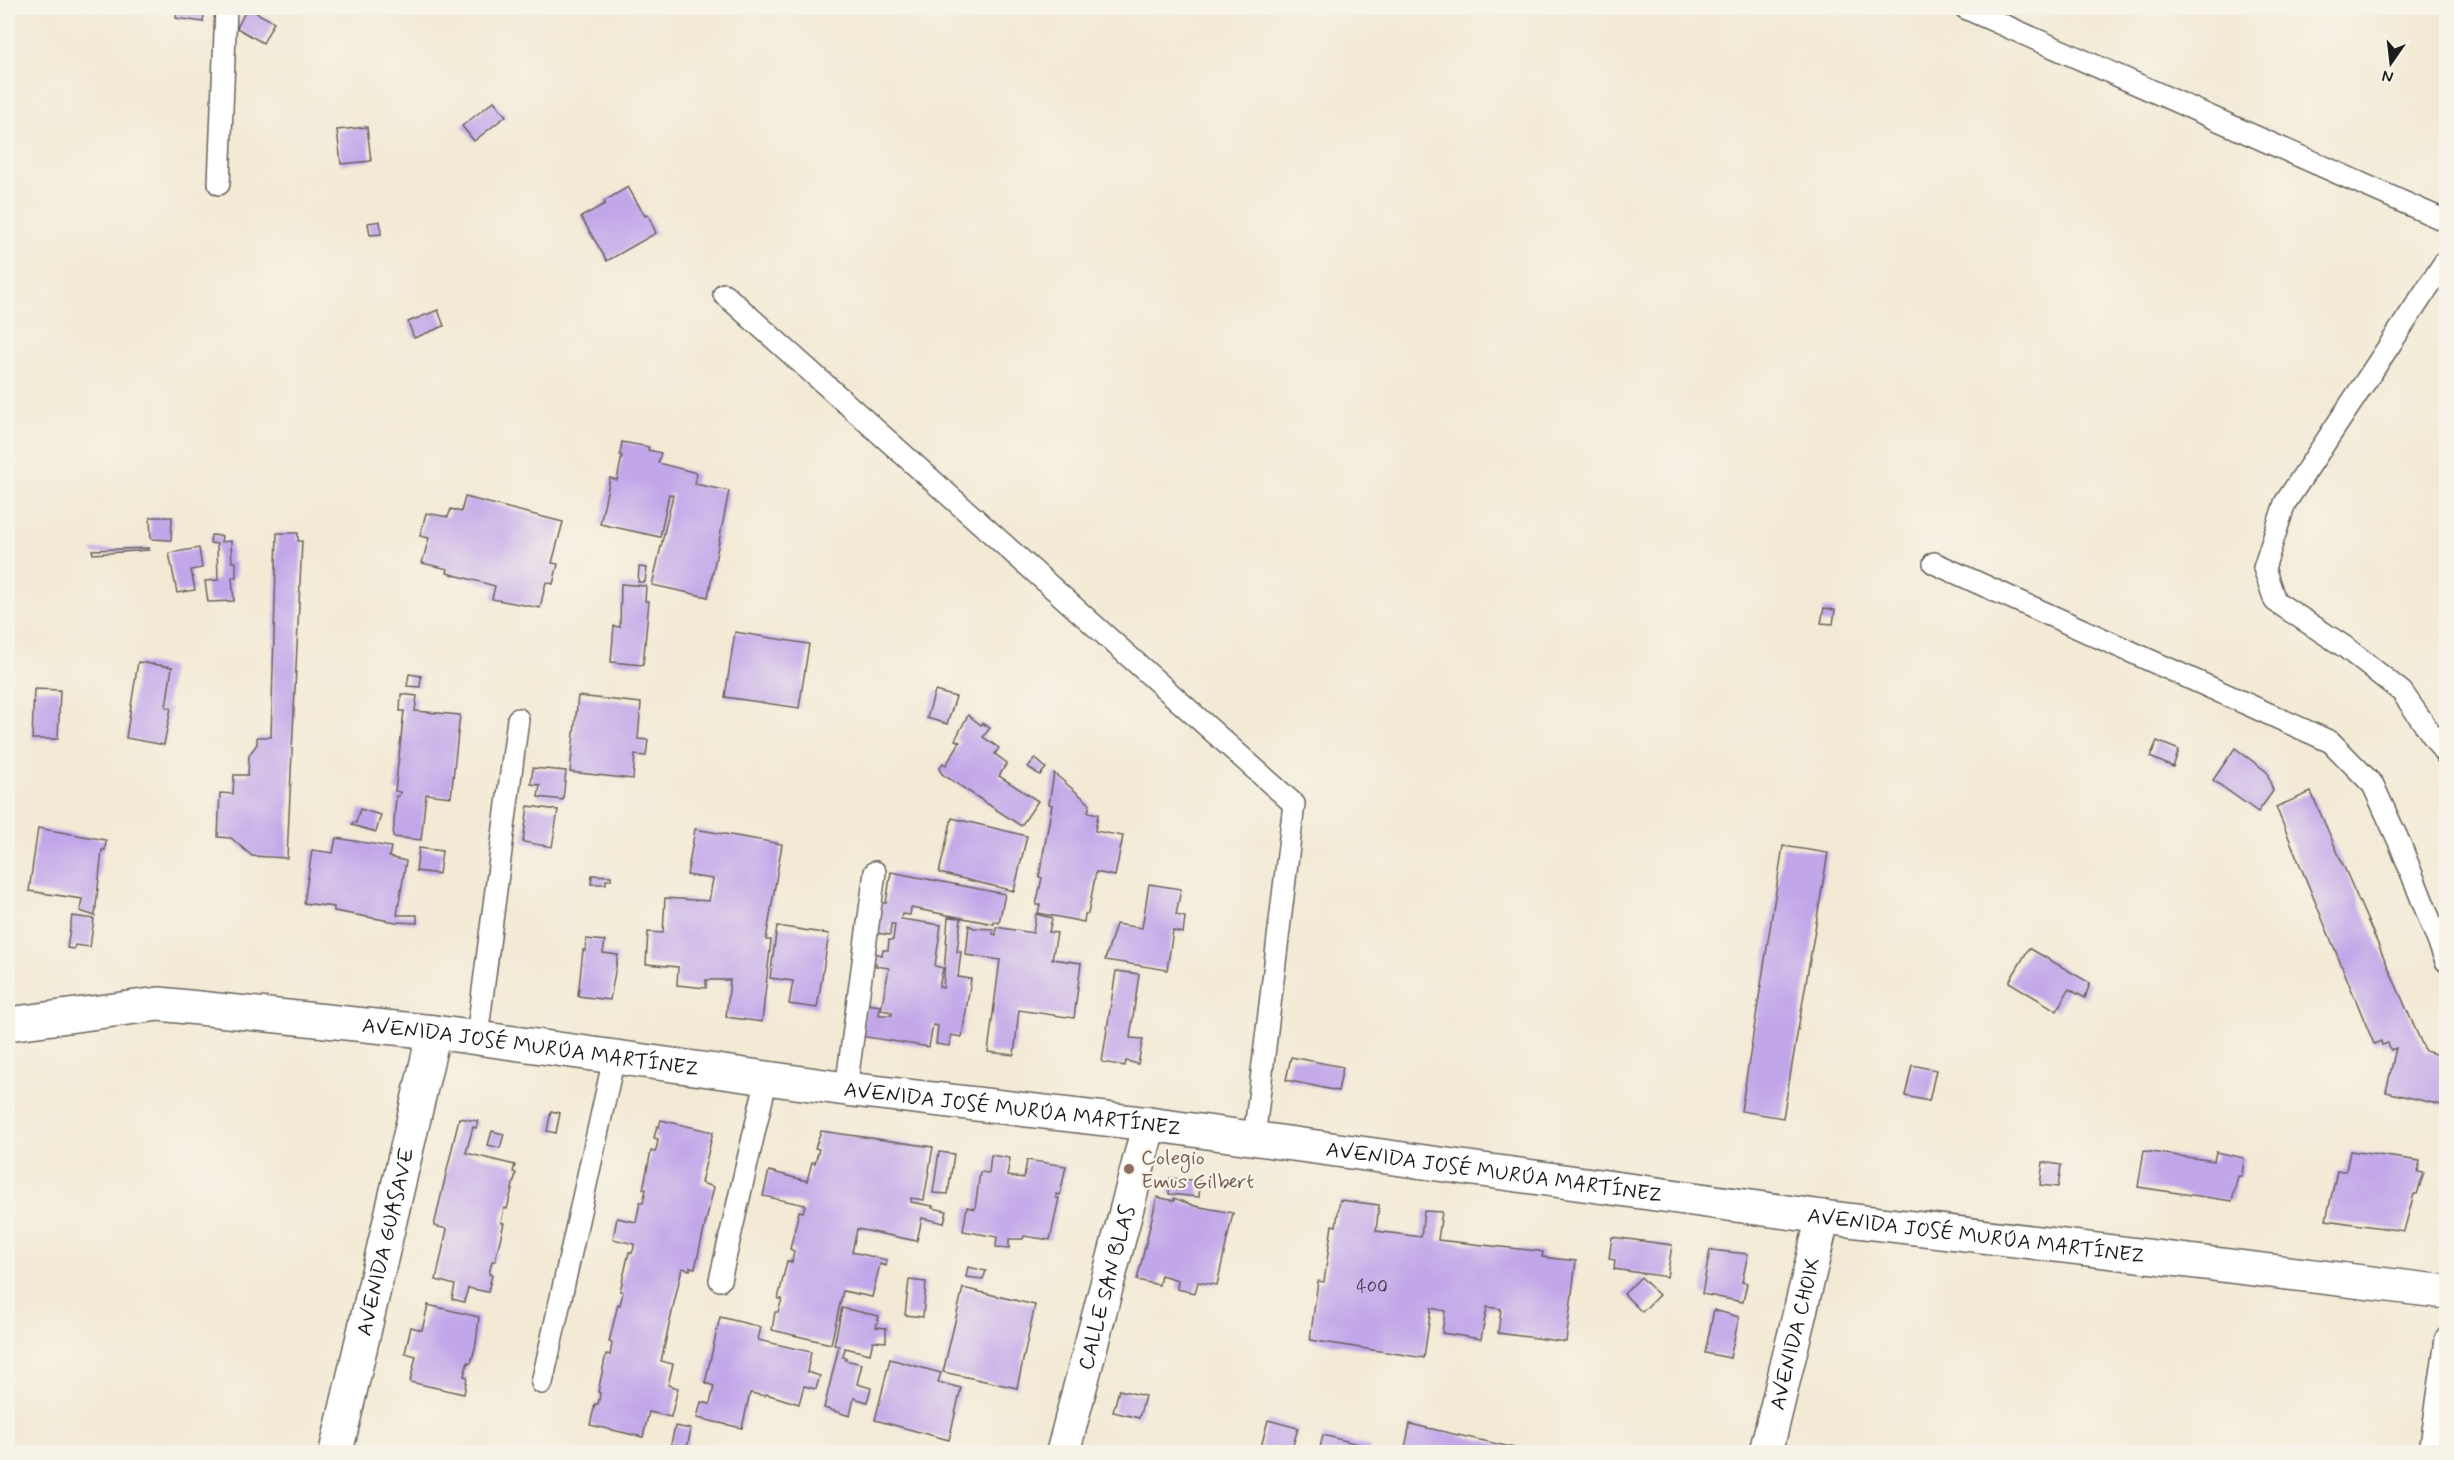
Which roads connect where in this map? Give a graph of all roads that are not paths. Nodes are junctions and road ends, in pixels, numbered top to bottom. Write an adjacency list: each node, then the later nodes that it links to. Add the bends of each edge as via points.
1 (226, 8): 3 (lane)
2 (1965, 8): 4 (lane)
3 (219, 184)
4 (2446, 221)
5 (2446, 260): 9 (lane, via 2285,503 2264,568 2275,601 2345,647 2402,692)
6 (724, 294): 19 (lane, via 1294,804)
7 (1934, 562): 11 (lane, via 2331,742 2373,785)
8 (518, 719): 14 (lane)
9 (2446, 755)
10 (875, 872): 17 (lane)
11 (2446, 961)
12 (8, 1024): 13 (main road, AVENIDA JOSÉ MURÚA MARTÍNEZ, via 159,1004)
13 (434, 1032): 14 (main road, AVENIDA JOSÉ MURÚA MARTÍNEZ); 25 (main road, AVENIDA GUASAVE)
14 (477, 1038): 15 (main road, AVENIDA JOSÉ MURÚA MARTÍNEZ)
15 (614, 1058): 16 (main road, AVENIDA JOSÉ MURÚA MARTÍNEZ); 24 (lane)
16 (767, 1077): 17 (main road, AVENIDA JOSÉ MURÚA MARTÍNEZ); 21 (lane)
17 (846, 1089): 18 (main road, AVENIDA JOSÉ MURÚA MARTÍNEZ)
18 (1149, 1124): 19 (main road, AVENIDA JOSÉ MURÚA MARTÍNEZ); 26 (main road, CALLE SAN BLAS)
19 (1254, 1139): 20 (main road, AVENIDA JOSÉ MURÚA MARTÍNEZ)
20 (1823, 1216): 22 (main road, AVENIDA JOSÉ MURÚA MARTÍNEZ); 27 (main road, AVENIDA CHOIX)
21 (720, 1280)
22 (2446, 1292)
23 (2446, 1339): 28 (lane)
24 (542, 1383)
25 (336, 1452)
26 (1063, 1452)
27 (1766, 1452)
28 (2430, 1452)

